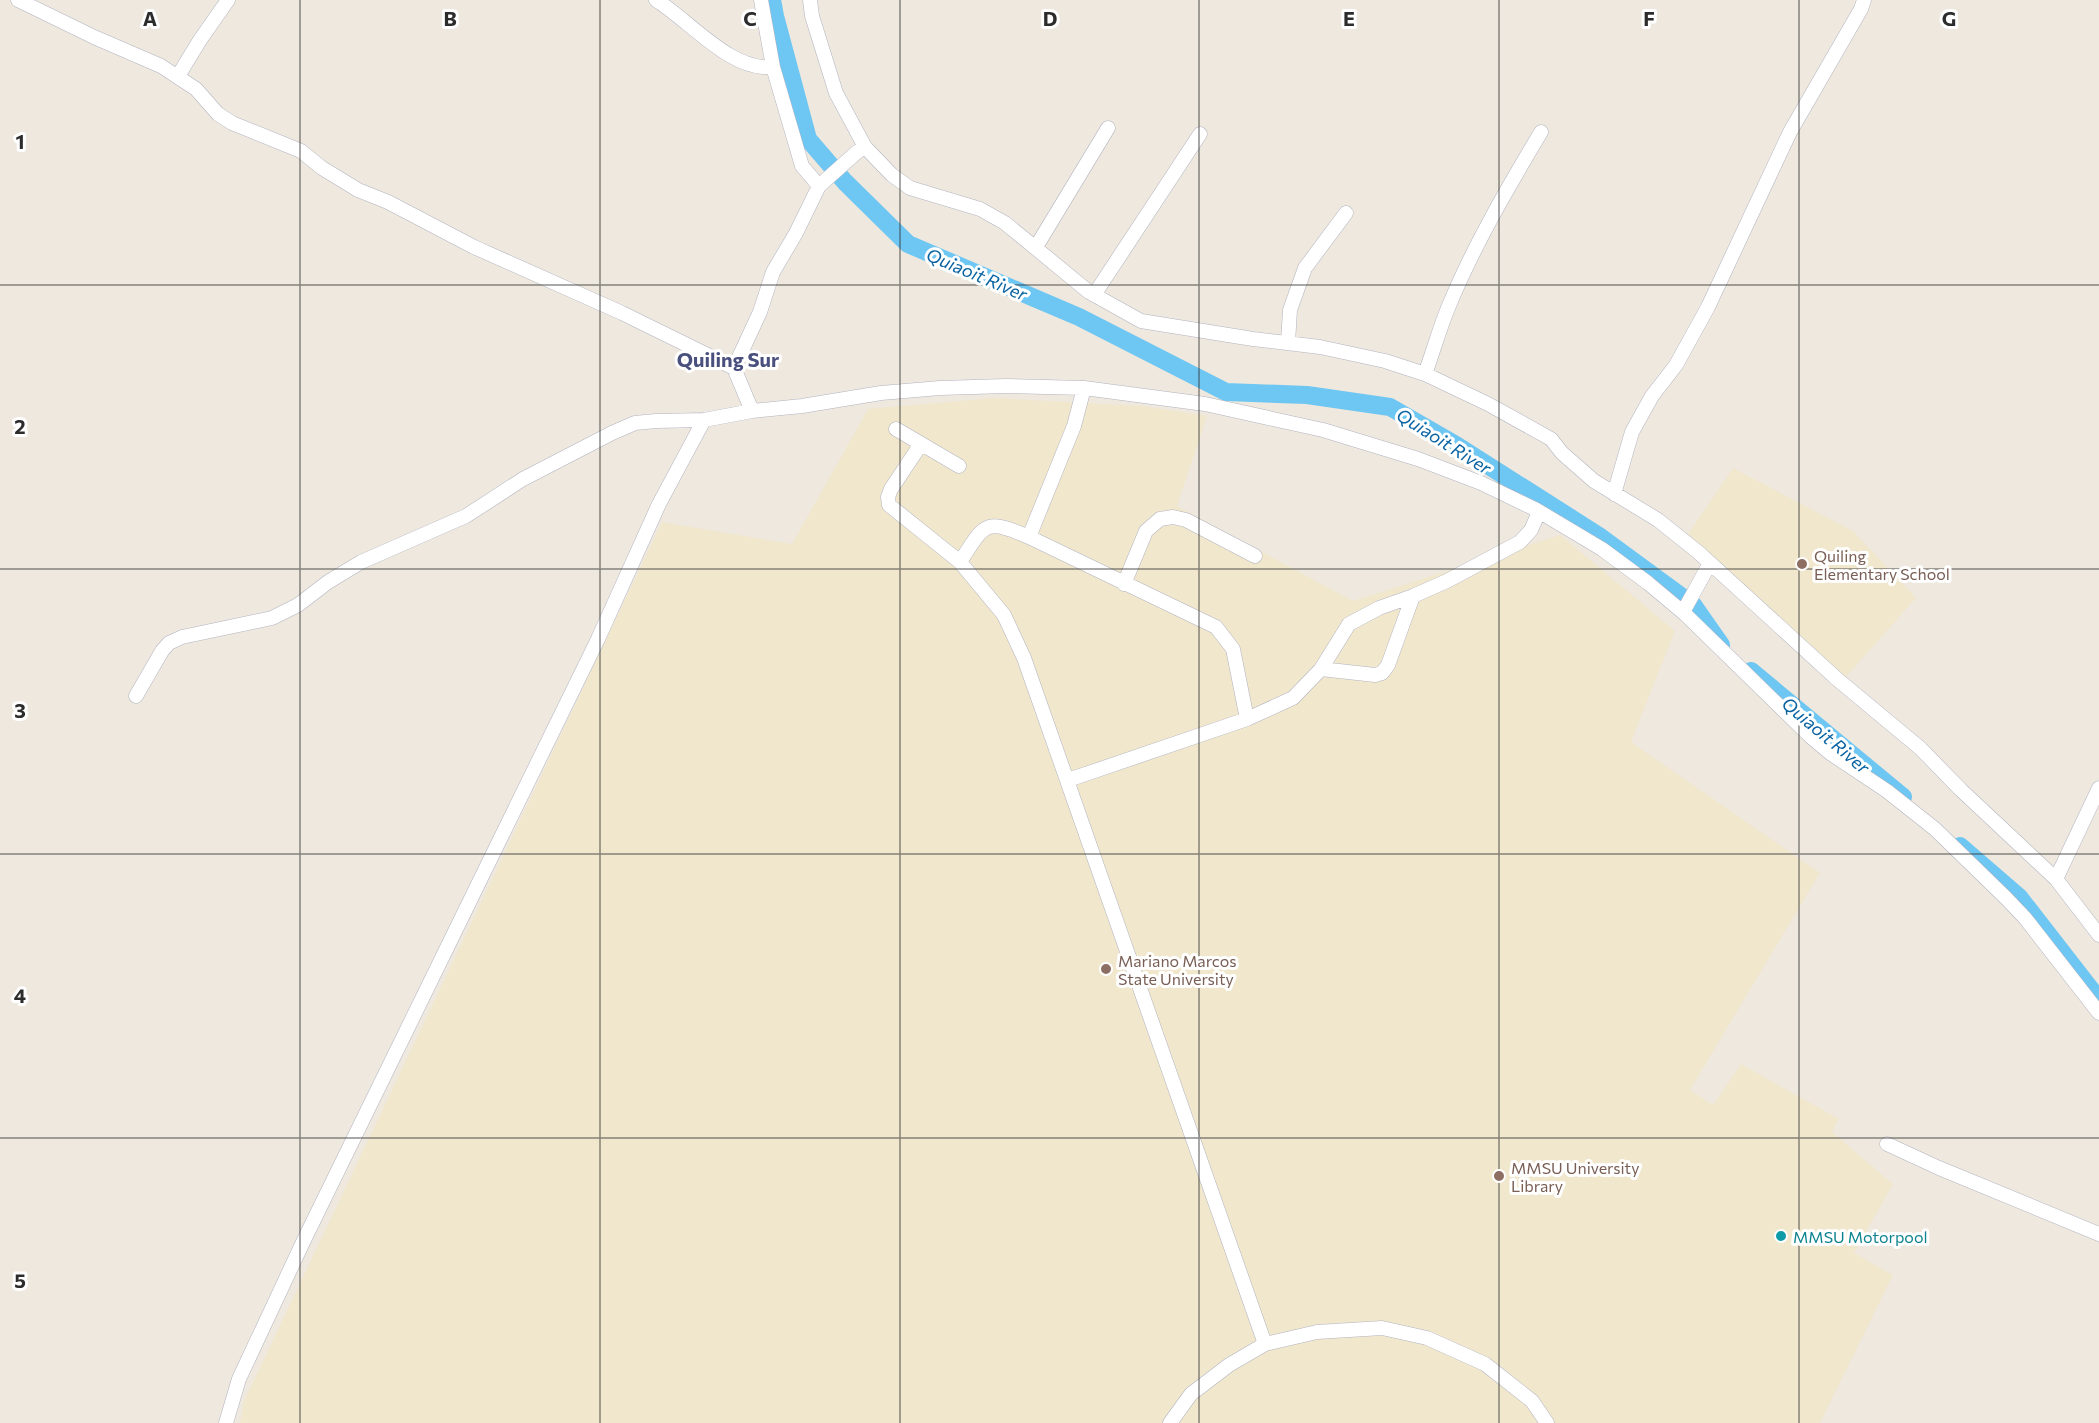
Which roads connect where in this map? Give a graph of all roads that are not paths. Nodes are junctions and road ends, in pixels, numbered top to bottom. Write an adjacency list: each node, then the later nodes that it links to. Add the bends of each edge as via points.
1 (18, 0): 8 (street)
2 (228, 0): 8 (street)
3 (656, 0): 7 (street, via 718,48 750,65)
4 (761, 0): 7 (street)
5 (810, 0): 12 (street, via 836,93)
6 (1863, 0): 26 (street, via 1790,132 1708,308 1632,432)
7 (773, 67): 13 (street, via 802,166)
8 (178, 76): 18 (street, via 232,123 301,152 358,190)
9 (1108, 128): 15 (street)
10 (1540, 132): 19 (street, via 1467,265)
11 (1200, 134): 16 (street)
12 (861, 150): 13 (street); 15 (street, via 910,188 980,209)
13 (824, 182): 18 (street, via 773,272)
14 (1346, 213): 17 (street, via 1305,268 1290,310)
15 (1036, 247): 16 (street)
16 (1094, 295): 17 (street, via 1141,321)
17 (1288, 343): 19 (street, via 1385,361)
18 (734, 368): 21 (street)
19 (1425, 374): 26 (street, via 1551,439 1594,481)
20 (1084, 388): 21 (street, via 940,388); 27 (street, via 1205,404 1323,430 1418,459 1481,483); 28 (street, via 1074,426)
21 (752, 411): 22 (street)
22 (704, 420): 36 (street, via 635,423 523,479 466,516 361,561 298,605 272,618 188,635 169,643); 46 (street, via 659,504 598,639 279,1292 239,1379)
23 (896, 429): 24 (street)
24 (921, 444): 25 (street); 30 (street, via 891,489 889,505)
25 (959, 466)
26 (1614, 494): 31 (street, via 1658,520)
27 (1539, 512): 33 (street, via 1520,542); 34 (street, via 1602,549)
28 (1029, 537): 30 (street, via 1003,526 984,529); 32 (street)
29 (1255, 556): 32 (street, via 1186,520 1160,519 1146,531)
30 (960, 562): 38 (street, via 1004,615 1024,658)
31 (1708, 567): 34 (street); 40 (street, via 1920,748)
32 (1124, 584): 37 (street, via 1215,627 1233,649)
33 (1413, 596): 35 (street, via 1349,624); 35 (street, via 1382,673)
34 (1684, 608): 42 (street, via 1811,737 1935,829 2006,898)
35 (1321, 669): 37 (street, via 1293,699)
36 (136, 696)
37 (1247, 719): 38 (street)
38 (1068, 780): 45 (street)
39 (2099, 788): 40 (street)
40 (2056, 879): 41 (street)
41 (2099, 935)
42 (2099, 1013)
43 (1887, 1144): 44 (street)
44 (2099, 1234)
45 (1265, 1344): 47 (street, via 1191,1394); 48 (street, via 1317,1332 1382,1328 1427,1338 1485,1364 1532,1401)
46 (226, 1423)
47 (1170, 1423)
48 (1547, 1423)

